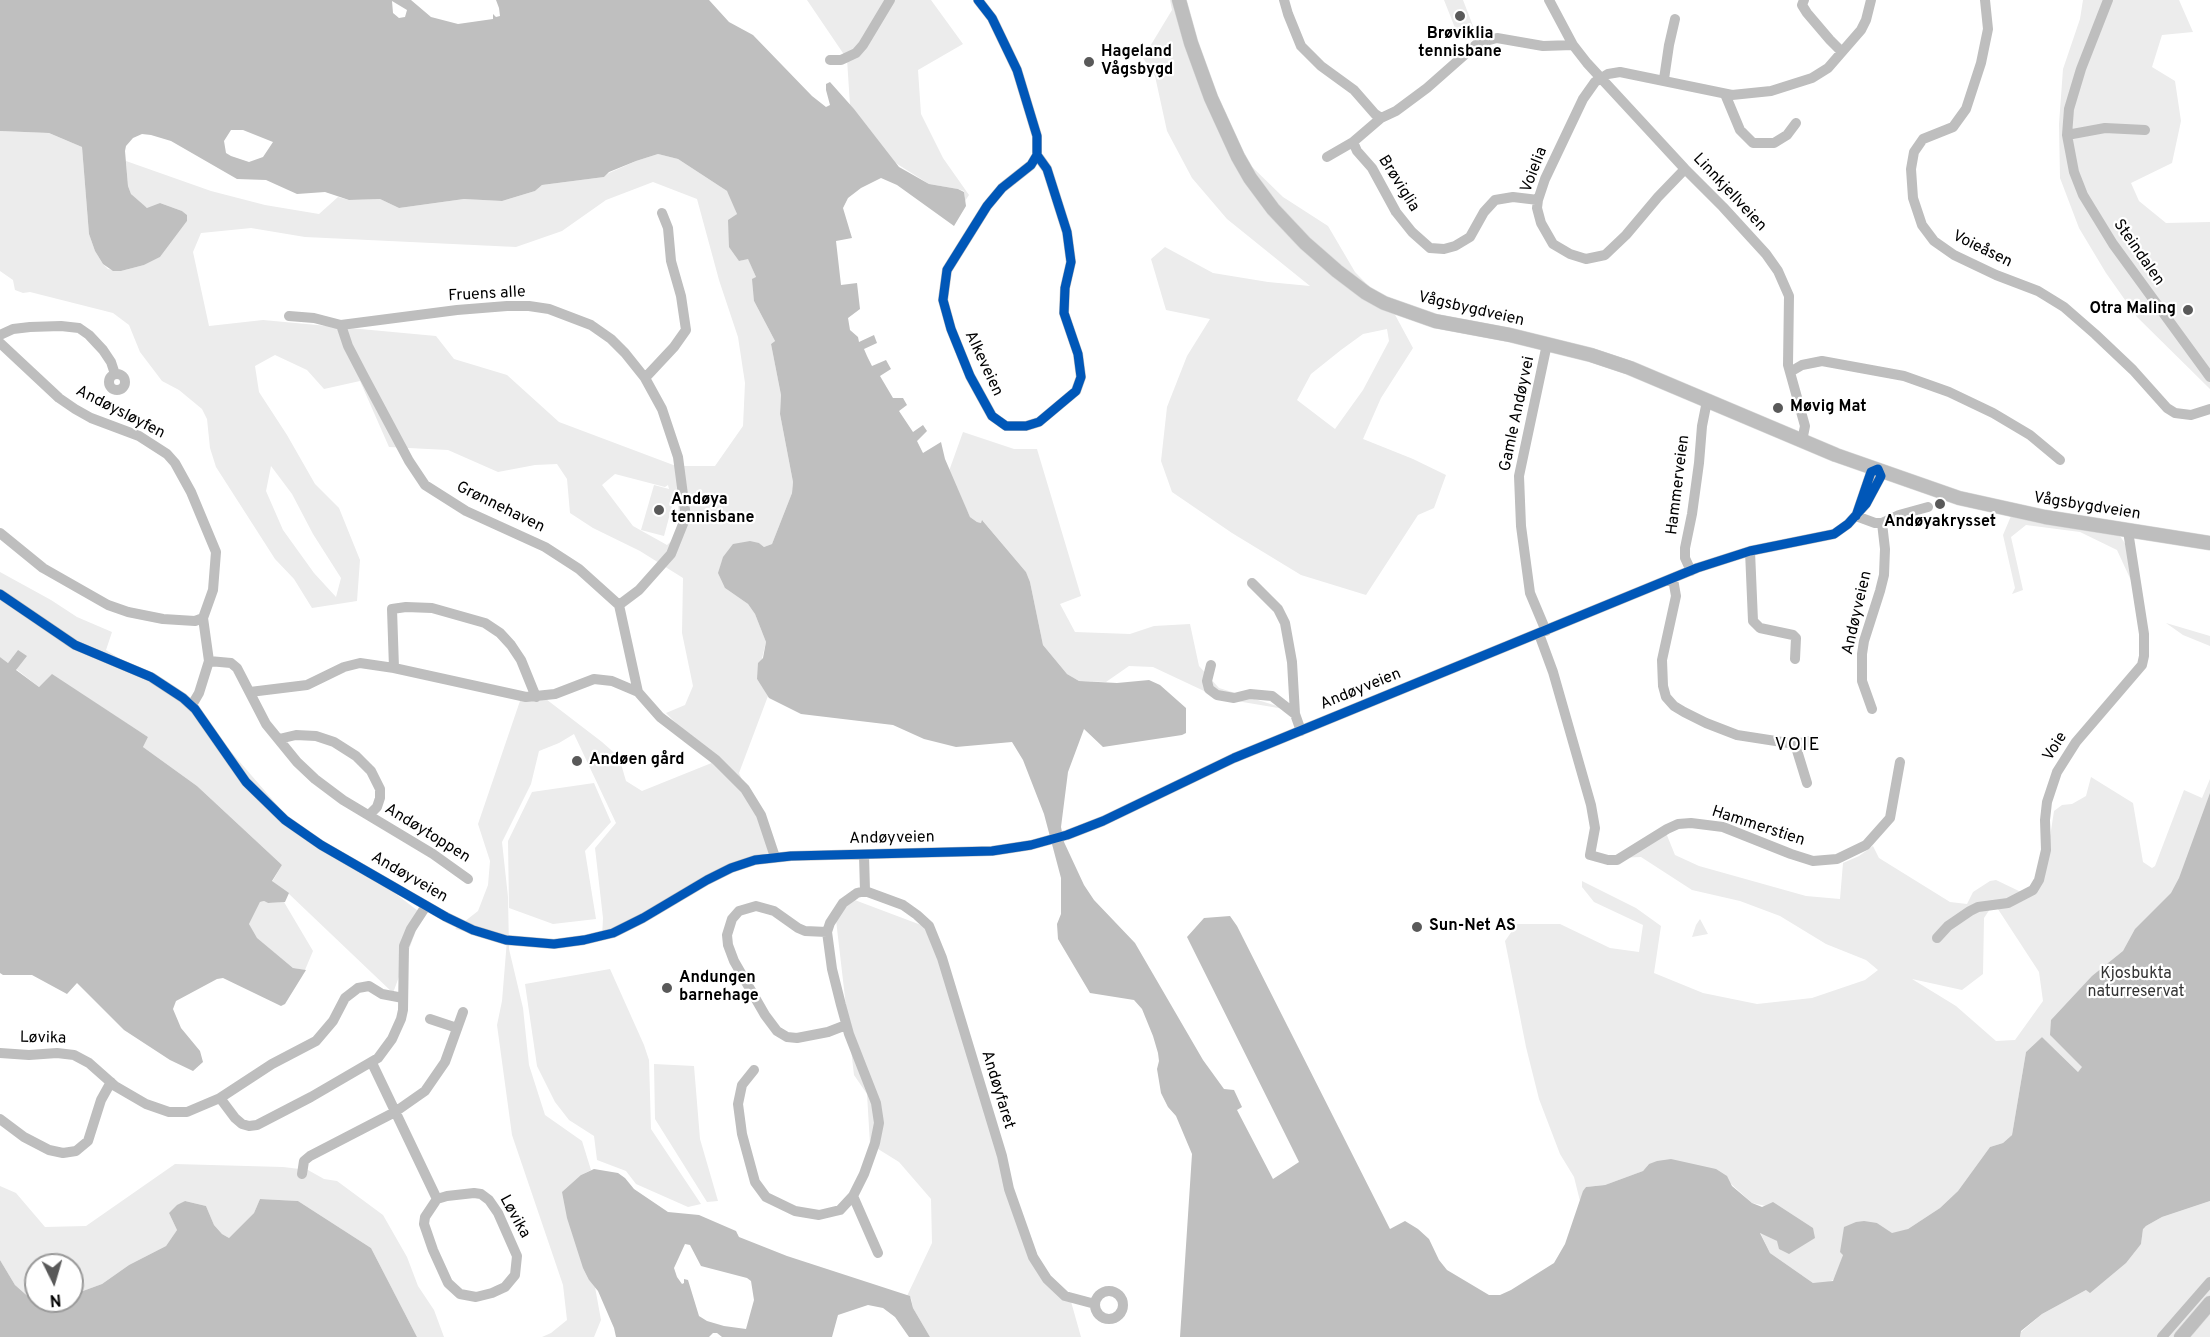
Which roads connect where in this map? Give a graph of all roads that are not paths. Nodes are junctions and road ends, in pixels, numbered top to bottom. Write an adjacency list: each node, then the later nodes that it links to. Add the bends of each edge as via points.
1 (890, 0): 13 (street, via 856,53)
2 (978, 0): 22 (street, Alkeveien, via 992,18 1017,70 1037,136)
3 (1179, 0): 31 (main road, Vågsbygdveien, via 1211,98 1238,157 1273,209 1319,256 1366,293 1403,311)
4 (1284, 0): 17 (street, via 1301,46)
5 (1549, 0): 11 (street, Linnkjellveien)
6 (1871, 0): 12 (street, via 1861,30)
7 (1985, 0): 37 (street, Voieåsen, via 1988,29 1966,109 1953,127 1923,139 1914,152 1913,198 1922,225 1934,241 1954,255 2064,307 2175,413 2191,415)
8 (2108, 0): 20 (street, Steindalen, via 2073,93)
9 (1801, 2): 12 (street)
10 (1676, 19): 15 (street)
11 (1572, 45): 14 (street, Linnkjellveien); 17 (street, via 1554,47 1488,39 1478,43 1407,104)
12 (1842, 52): 16 (street, via 1821,74 1803,82 1761,93)
13 (830, 60)
14 (1601, 79): 15 (street, via 1620,72); 24 (street, Linnkjellveien); 25 (street, Voielia, via 1583,99)
15 (1664, 80): 16 (street)
16 (1725, 94): 18 (street, via 1740,130 1753,143 1774,143)
17 (1381, 118): 21 (street)
18 (1796, 123)
19 (2145, 130): 20 (street, via 2105,128)
20 (2067, 135): 34 (street, Steindalen, via 2076,180 2095,217)
21 (1353, 142): 23 (street); 25 (street, Brøviglia, via 1396,212 1430,248 1455,246 1470,237 1495,200)
22 (1037, 155): 22 (street, Alkeveien, via 987,206 947,270 943,289 945,309 970,376 992,416 1006,426 1039,422 1076,391 1082,377 1064,313 1071,262 1069,241 1047,169)
23 (1327, 157)
24 (1685, 170): 25 (street, Voielia, via 1614,248 1605,255 1586,259 1553,244 1541,223); 32 (street, Linnkjellveien, via 1766,254 1782,279 1790,306)
25 (1538, 200)
26 (662, 213): 35 (street, via 686,330)
27 (289, 316): 28 (street)
28 (341, 325): 35 (street, Fruens alle, via 507,306 549,309 591,325 625,353); 52 (street, Grønnehaven, via 362,373 424,485 466,511 546,547 579,569)
29 (0, 335): 33 (street, Andøysløyfen, via 30,327 79,328 103,350)
30 (0, 343): 53 (street, Andøysløyfen, via 75,409 139,436 175,463 216,552 213,590)
31 (1547, 344): 36 (main road, Vågsbygdveien, via 1591,355); 54 (street, Gamle Andøyvei, via 1519,476 1530,593)
32 (1790, 372): 38 (street, Linnkjellveien, via 1805,426); 39 (street, via 1822,361 1913,379 1993,413 2030,435)
33 (115, 374)
34 (2210, 377)
35 (645, 378): 52 (street, Fruens alle, via 662,409 678,457 684,519 666,560)
36 (1707, 401): 38 (main road, Vågsbygdveien); 48 (street, Hammerveien, via 1685,548)
37 (2210, 409)
38 (1802, 441): 40 (main road, Vågsbygdveien)
39 (2060, 460)
40 (1877, 472): 42 (street); 44 (main road, Vågsbygdveien, via 1937,494 2045,518)
41 (1928, 507): 43 (street)
42 (1856, 516): 43 (street); 47 (street, Andøyveien, via 1834,534)
43 (1882, 523): 63 (street, Andøyveien, via 1884,575 1864,641 1862,661 1862,681)
44 (2128, 531): 46 (main road, Vågsbygdveien); 78 (street, Voie, via 2144,634 2142,665 2076,742 2057,772 2047,802 2046,850 2033,890 2008,903 1978,907)
45 (0, 532): 53 (street, via 43,568 108,604 163,619)
46 (2210, 543)
47 (1750, 552): 48 (street, Andøyveien); 55 (street, via 1753,621 1760,628 1793,634)
48 (1691, 571): 49 (street, Andøyveien)
49 (1673, 579): 54 (street, Andøyveien); 68 (street, via 1676,596 1662,660 1666,697 1684,712 1737,735)
50 (1252, 583): 64 (street, via 1278,609 1288,632)
51 (0, 594): 62 (street, Andøyveien, via 75,645 151,677)
52 (619, 605): 60 (street)
53 (203, 618): 56 (street)
54 (1542, 632): 65 (street, Andøyveien); 69 (street, Hammerstien, via 1592,812 1595,828 1590,855 1617,860 1667,829 1691,823 1723,827 1813,861 1837,859 1866,845 1890,818)
55 (1795, 659)
56 (209, 661): 59 (street, Andøytoppen, via 231,663); 62 (street)
57 (1211, 665): 64 (street, via 1207,681 1209,689 1217,695 1272,696)
58 (394, 668): 59 (street, via 360,663 307,685); 61 (street, via 516,696); 61 (street, via 392,609 432,608 485,623 500,633 521,660)
59 (250, 692): 66 (street, Andøytoppen, via 266,724)
60 (638, 692): 61 (street, via 612,681 594,679); 73 (street, via 660,717 716,760 745,789 761,815)
61 (536, 697)
62 (192, 705): 76 (street, Andøyveien, via 246,782 285,820)
63 (1872, 709)
64 (1295, 714): 65 (street)
65 (1301, 731): 72 (street, Andøyveien, via 1234,758 1103,821 1047,841 992,851)
66 (279, 739): 71 (street, Andøytoppen, via 315,779); 71 (street, Andøytoppen, via 315,736 334,741 356,756 371,771 380,789 377,807)
67 (1811, 741): 68 (street)
68 (1796, 744): 70 (street)
69 (1900, 762)
70 (1807, 783)
71 (369, 815): 74 (street, Andøytoppen)
72 (864, 855): 73 (street, Andøyveien); 75 (street)
73 (775, 857): 76 (street, Andøyveien, via 731,868 613,933 564,943 498,938)
74 (468, 879)
75 (865, 891): 77 (street, via 843,903); 97 (street, Andøyfaret, via 903,905 928,926 942,958 1009,1189 1033,1257 1047,1279 1065,1296)
76 (426, 906): 79 (street, via 404,946)
77 (827, 932): 82 (street); 82 (street, via 805,931 774,910 756,906 739,911 732,919 728,945 759,1006 777,1031 797,1038)
78 (1937, 938)
79 (403, 998): 85 (street, via 397,1030); 88 (street, Løvika, via 382,994 369,986 357,988 345,998 316,1041)
80 (463, 1012): 83 (street)
81 (430, 1019): 83 (street)
82 (846, 1025): 92 (street, via 876,1103 879,1123)
83 (457, 1028): 89 (street, via 433,1082)
84 (0, 1053): 87 (street, Løvika, via 74,1055)
85 (372, 1062): 88 (street, via 257,1125 242,1124); 89 (street)
86 (754, 1070): 92 (street, via 742,1085 738,1104 751,1170 760,1190 784,1207 819,1215 840,1210)
87 (111, 1082): 88 (street, Løvika, via 146,1104 169,1112 187,1112); 90 (street, via 88,1141 75,1151 48,1150)
88 (220, 1098)
89 (394, 1112): 91 (street, via 310,1156 304,1161); 93 (street)
90 (0, 1119)
91 (302, 1174)
92 (854, 1196): 94 (street)
93 (436, 1199): 93 (street, Løvika, via 424,1224 448,1283 460,1294 476,1297 505,1287 515,1275 517,1256 489,1200 474,1193)
94 (878, 1253)
95 (2210, 1282): 98 (street)
96 (2210, 1303): 99 (main road)
97 (1095, 1304)
98 (2162, 1337)
99 (2181, 1337)

